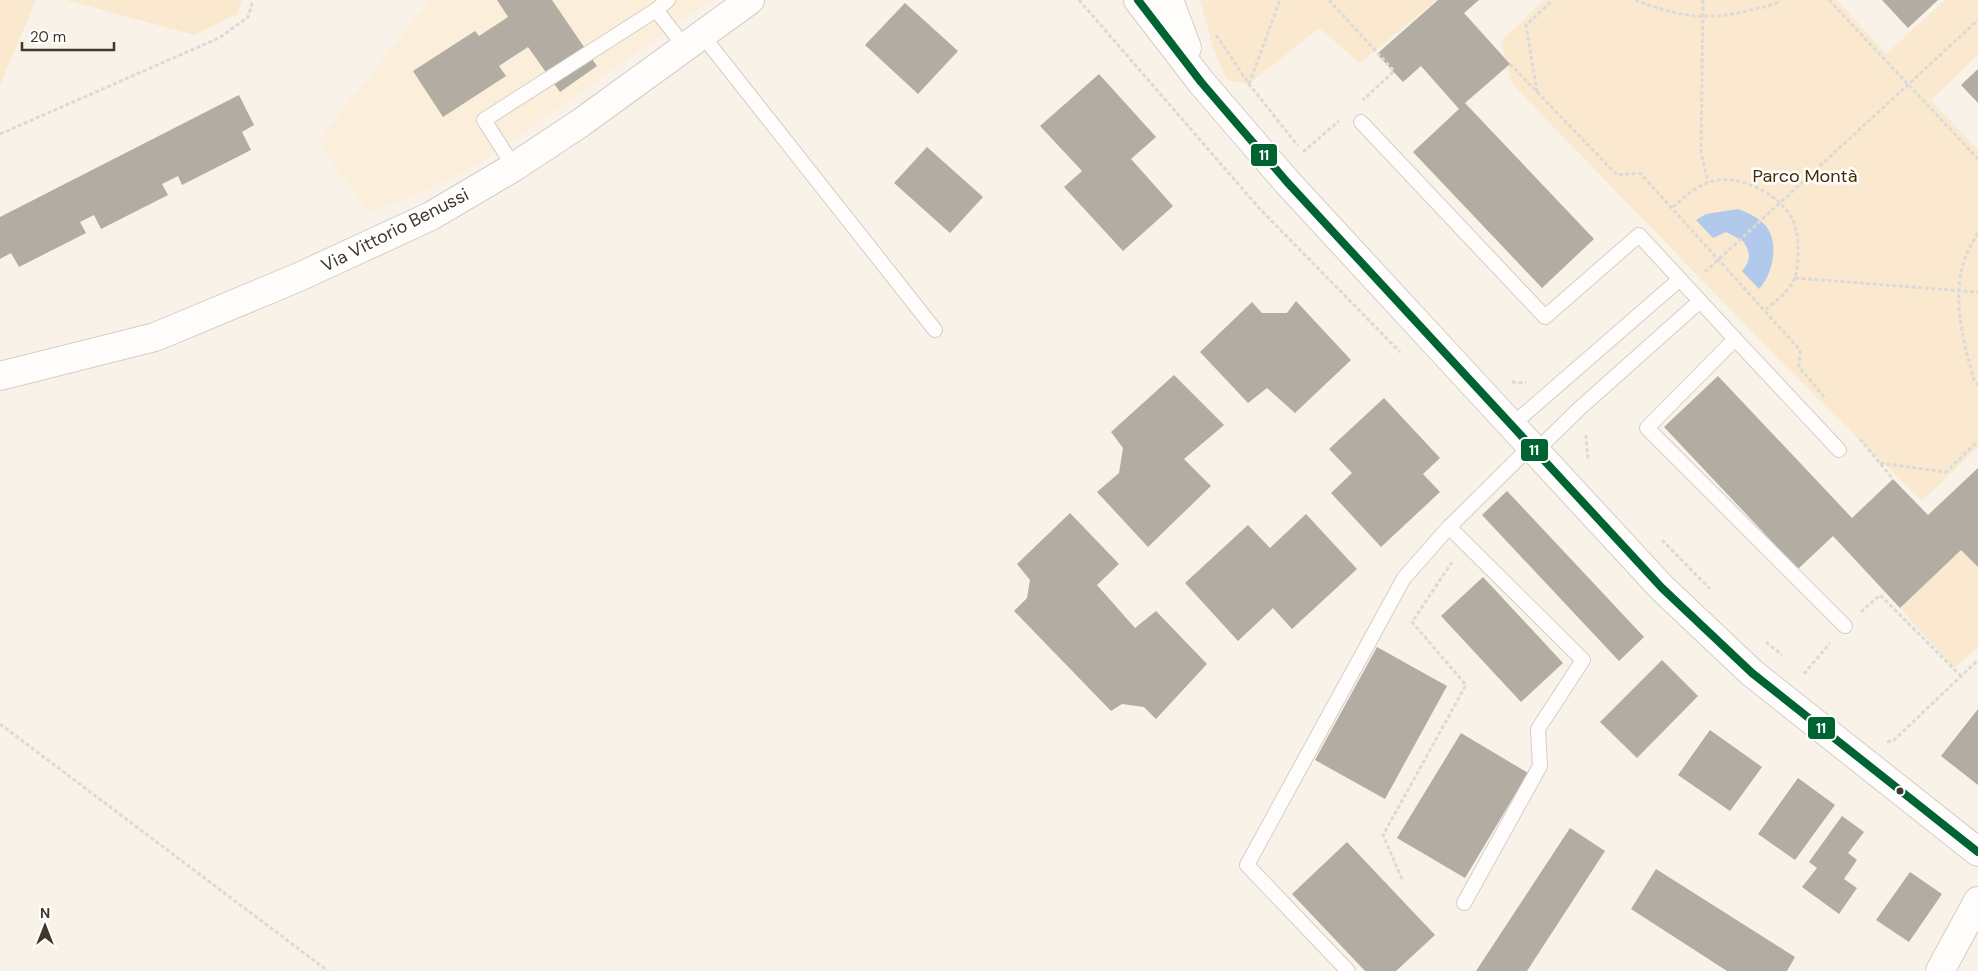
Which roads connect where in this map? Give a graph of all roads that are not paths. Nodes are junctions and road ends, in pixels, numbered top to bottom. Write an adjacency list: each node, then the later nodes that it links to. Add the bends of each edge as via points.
1 (668, 0): 5 (lane)
2 (750, 0): 6 (main road, Via Vittorio Benussi)
3 (1138, 0): 7 (main road)
4 (1169, 0): 7 (main road)
5 (656, 10): 6 (lane); 9 (lane, via 484,120)
6 (694, 41): 9 (main road, Via Vittorio Benussi); 12 (lane)
7 (1201, 82): 15 (main road, via 1287,182)
8 (1362, 122): 10 (lane, via 1545,317 1638,236)
9 (514, 167): 14 (main road, Via Vittorio Benussi, via 432,216 228,307 155,336)
10 (1680, 279): 11 (lane); 15 (lane)
11 (1700, 302): 13 (lane); 16 (lane)
12 (936, 330)
13 (1735, 339): 17 (lane); 19 (lane, via 1647,428)
14 (0, 376)
15 (1512, 425): 16 (main road)
16 (1534, 448): 18 (lane); 20 (main road, via 1662,588 1752,673)
17 (1839, 450)
18 (1449, 527): 22 (lane, via 1583,660 1538,730 1540,766); 23 (lane, via 1404,578 1247,865)
19 (1846, 626)
20 (1978, 852)
21 (1978, 901): 24 (main road)
22 (1464, 903)
23 (1348, 971)
24 (1940, 971)

